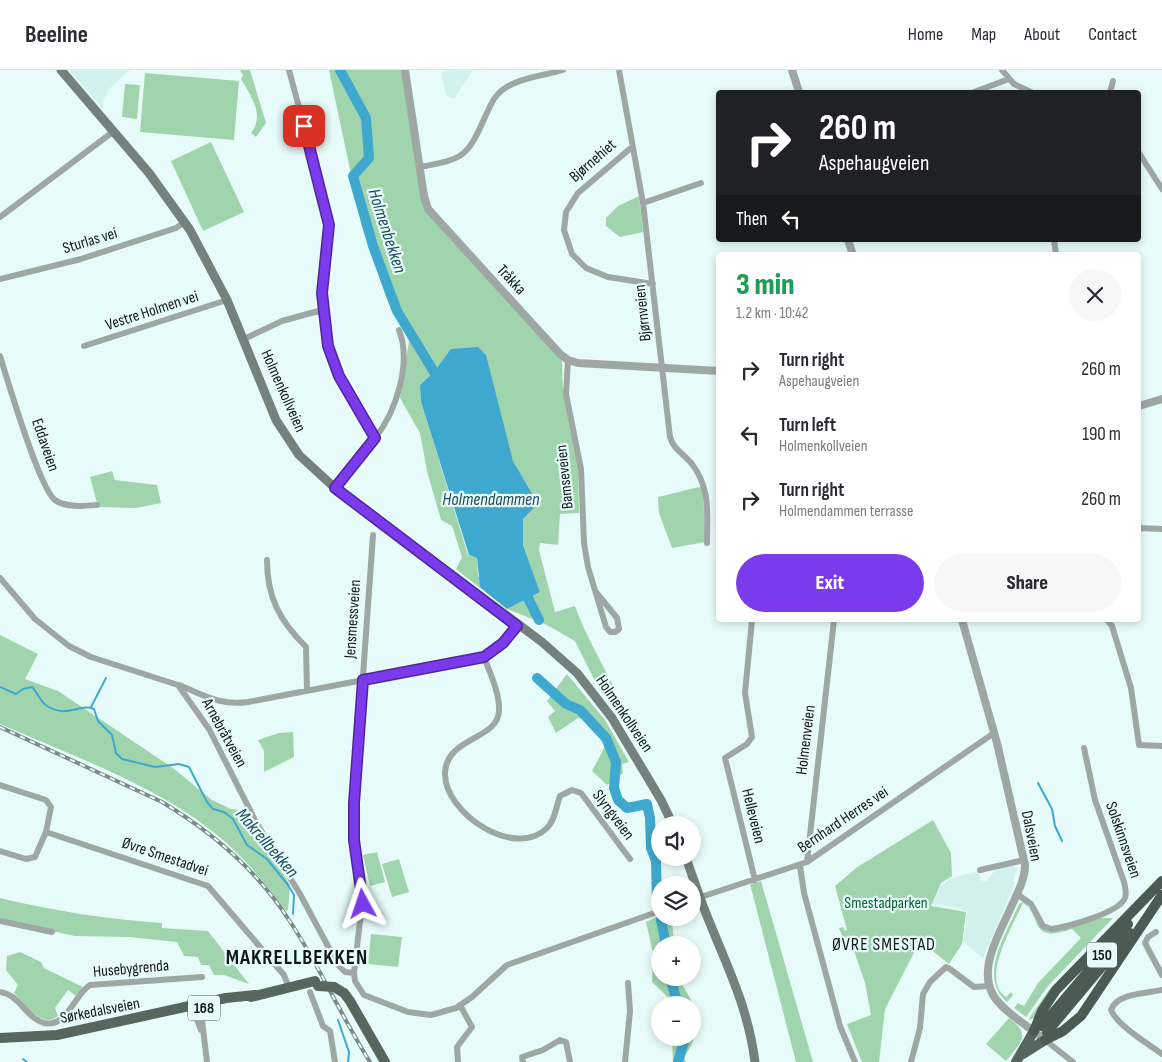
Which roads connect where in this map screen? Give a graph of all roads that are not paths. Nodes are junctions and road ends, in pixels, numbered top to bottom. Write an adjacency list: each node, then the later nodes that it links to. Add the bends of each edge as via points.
1 (61, 70): 14 (main road, Holmenkollveien)
2 (290, 70): 26 (street, via 328,216)
3 (405, 70): 17 (street, Tråkka)
4 (563, 70): 17 (street, via 505,88 492,103 473,143 462,156)
5 (619, 70): 15 (street, Bjørnveien)
6 (792, 70): 10 (street)
7 (1002, 70): 8 (street)
8 (1009, 80): 11 (street); 12 (street)
9 (1113, 82): 13 (street)
10 (799, 90)
11 (980, 90)
12 (1020, 90)
13 (1111, 90)
14 (114, 131): 21 (street); 22 (main road, Holmenkollveien)
15 (632, 147): 20 (street, Bjørnveien); 24 (street, Bjørnehiet, via 578,193 566,212 564,230 572,254 586,268 608,277)
16 (1141, 157): 19 (street)
17 (420, 167): 31 (street, Tråkka, via 430,212)
18 (701, 183): 20 (street)
19 (1162, 189)
20 (643, 203): 24 (street, Bjørnveien)
21 (0, 217)
22 (184, 222): 23 (street, Sturlas vei, via 176,228 106,252); 25 (main road, Holmenkollveien)
23 (0, 279)
24 (653, 284): 32 (street, Bjørnveien)
25 (227, 300): 28 (main road, Holmenkollveien); 29 (street, Vestre Holmen vei)
26 (322, 310): 28 (street, via 282,320); 36 (street, via 334,364)
27 (399, 330): 36 (street, via 402,350 400,386 394,408)
28 (244, 339): 37 (main road, Holmenkollveien, via 268,403 286,438 308,465)
29 (84, 346)
30 (0, 356): 38 (street, Eddaveien, via 50,495 61,504)
31 (566, 358): 32 (street, via 578,362); 45 (street, Bamseveien, via 566,394 581,469 584,542)
32 (663, 367): 33 (street); 42 (street, Bjørnveien, via 671,440 693,465 707,492)
33 (716, 371)
34 (1162, 399): 35 (street)
35 (1141, 405)
36 (375, 438): 37 (street)
37 (335, 488): 50 (main road, Holmenkollveien)
38 (97, 505)
39 (1141, 528): 40 (street)
40 (1162, 529)
41 (373, 535): 52 (street, Jensmessveien)
42 (706, 544)
43 (267, 560): 54 (street, via 271,594 281,617 306,647)
44 (0, 578): 53 (street, via 34,619 69,646 91,657)
45 (596, 592): 45 (street, Bamseveien, via 606,627 615,632 618,629 617,618)
46 (752, 622): 67 (street, Helleveien, via 745,693 752,737 748,744 725,758)
47 (834, 622): 64 (street, Holmenveien)
48 (963, 622): 55 (street, Dalsveien)
49 (1109, 622): 56 (street, via 1129,680 1139,745)
50 (517, 626): 51 (street, via 503,643); 59 (main road, Holmenkollveien, via 561,658 598,698)
51 (484, 657): 52 (street); 62 (street, Slyngveien, via 499,702 499,716 492,728 458,748 448,761 447,786 458,805 485,829 507,837 523,838 546,829 560,796 572,790 580,794)
52 (363, 680): 54 (street); 77 (street, Jensmessveien, via 354,803 354,840 363,895)
53 (178, 685): 54 (street, via 227,704); 77 (street, Arnebråtveien, via 209,729 256,822 338,965 346,972)
54 (307, 691)
55 (994, 732): 63 (street, Dalsveien); 64 (street, Bernhard Herres vei)
56 (1162, 746)
57 (1084, 748): 69 (street, Solskinnsveien, via 1090,782 1124,882 1126,897 1114,910 1051,929 1043,926 1031,904)
58 (0, 786): 60 (street, via 49,802)
59 (668, 816)
60 (46, 832): 61 (street, via 39,852 31,859); 83 (street, Øvre Smestadvei, via 208,886 284,975)
61 (0, 851)
62 (630, 859)
63 (1024, 860): 66 (street); 69 (street, Dalsveien, via 1024,876)
64 (807, 862): 65 (street, Bernhard Herres vei)
65 (800, 866): 67 (street, Bernhard Herres vei); 103 (street, via 832,998)
66 (980, 870)
67 (755, 880): 71 (street, Bernhard Herres vei)
68 (1162, 882): 89 (highway, via 1056,990 1042,1012)
69 (1017, 894): 82 (street, Dalsveien, via 988,963)
70 (1162, 895): 89 (highway, 150); 89 (highway, via 1080,1016 1063,1031)
71 (701, 896)
72 (701, 909): 102 (main road, via 739,992)
73 (651, 915): 86 (street, via 507,965)
74 (0, 921): 75 (street)
75 (52, 932)
76 (1156, 932): 78 (street, via 1145,943)
77 (354, 973): 86 (street, via 357,987 369,998 408,1012 440,1013)
78 (1162, 976)
79 (202, 977): 88 (street, Husebygrenda, via 90,985 64,1016)
80 (628, 983): 101 (street, via 630,1010)
81 (314, 986): 83 (main road, Sørkedalsveien / 168); 96 (street, via 323,1026 330,1031); 97 (main road, Sørkedalsveien / 168, via 342,984 352,994)
82 (989, 986): 89 (street, via 1001,1005); 104 (street, via 974,987 949,968 942,970 923,994 920,1028)
83 (290, 987): 87 (main road, Sørkedalsveien / 168, via 255,995 244,994)
84 (1162, 990): 93 (street, via 1121,999 1110,1010)
85 (0, 992): 88 (street, via 10,995 39,1021)
86 (460, 1005): 98 (street, via 472,1027 457,1047)
87 (197, 1008): 90 (main road, Sørkedalsveien / 168); 95 (street)
88 (54, 1022): 90 (street)
89 (1042, 1033): 94 (main road, 150); 105 (street)
90 (56, 1035): 91 (main road, Sørkedalsveien / 168); 92 (main road, Sørkedalsveien / 168, via 37,1041)
91 (0, 1038)
92 (0, 1044)
93 (1162, 1054)
94 (1019, 1058)
95 (206, 1062)
96 (335, 1062)
97 (385, 1062)
98 (458, 1062)
99 (523, 1062): 100 (street, via 522,1057 560,1040 566,1042)
100 (570, 1062)
101 (625, 1062)
102 (755, 1062)
103 (854, 1062)
104 (911, 1062)
105 (1073, 1062)

